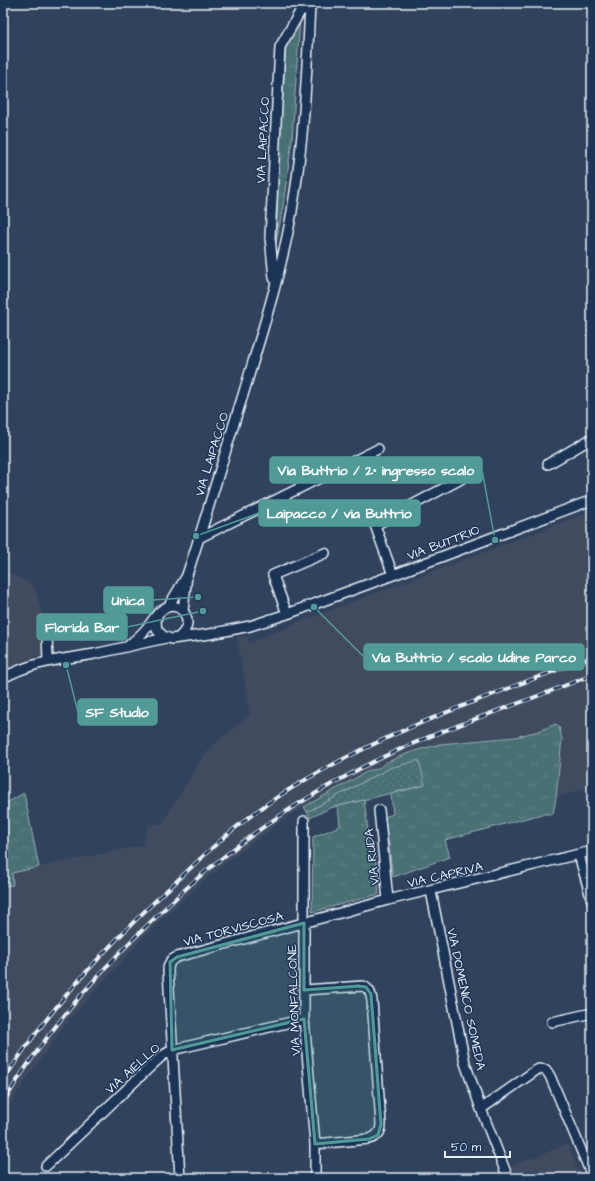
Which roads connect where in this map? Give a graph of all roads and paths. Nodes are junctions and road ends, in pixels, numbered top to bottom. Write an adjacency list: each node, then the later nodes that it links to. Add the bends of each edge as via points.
1 (310, 6): 2 (street, VIA LAIPACCO, via 298,175); 2 (street, VIA LAIPACCO, via 301,10 280,47 270,237)
2 (275, 286): 8 (street, VIA LAIPACCO)
3 (592, 443): 5 (street, via 591,440)
4 (378, 449): 8 (street)
5 (548, 464)
6 (462, 480): 11 (street, via 375,525)
7 (592, 500): 11 (street, VIA BUTTRIO)
8 (199, 538): 10 (street, VIA LAIPACCO)
9 (325, 553): 14 (street, via 273,575)
10 (188, 574): 12 (street, VIA LAIPACCO); 13 (street, VIA LAIPACCO)
11 (393, 575): 14 (street, VIA BUTTRIO)
12 (168, 607): 13 (street, via 176,607); 15 (street, VIA BUTTRIO)
13 (183, 611): 16 (street)
14 (287, 614): 18 (street, VIA BUTTRIO, via 250,626)
15 (157, 616): 20 (street, via 157,630); 21 (street, VIA BUTTRIO)
16 (188, 624): 18 (street); 19 (street)
17 (47, 635): 22 (street)
18 (206, 635): 19 (street, VIA BUTTRIO)
19 (179, 637): 20 (street, VIA BUTTRIO)
20 (166, 638): 21 (street, VIA BUTTRIO)
21 (127, 646): 22 (street, VIA BUTTRIO)
22 (48, 661): 23 (street, VIA BUTTRIO, via 22,668)
23 (3, 678)
24 (379, 810): 29 (street, VIA RUDA)
25 (304, 821): 31 (street, VIA MONFALCONE)
26 (592, 851): 27 (street, VIA CAPRIVA)
27 (579, 855): 28 (street, VIA CAPRIVA); 30 (street)
28 (431, 891): 29 (street, VIA CAPRIVA); 37 (street, VIA DOMENICO SOMEDA, via 466,1063)
29 (388, 900): 31 (street, VIA CAPRIVA)
30 (592, 901)
31 (304, 923): 32 (street, VIA MONFALCONE); 36 (street, VIA TORVISCOSA, via 177,957 170,962 168,971)
32 (304, 990): 34 (street, VIA MONFALCONE); 38 (street, via 363,986 369,989 373,1009 380,1132 376,1137 369,1139)
33 (592, 1014): 35 (street)
34 (304, 1019): 36 (street, VIA AIELLO); 38 (street, VIA MONFALCONE)
35 (552, 1022)
36 (172, 1050): 39 (street, VIA AIELLO, via 150,1067); 41 (street)
37 (481, 1109): 40 (street, via 535,1071 546,1070); 43 (street, VIA DOMENICO SOMEDA)
38 (315, 1144): 42 (street, VIA MONFALCONE)
39 (46, 1166)
40 (592, 1176)
41 (180, 1178)
42 (315, 1178)
43 (508, 1178)

